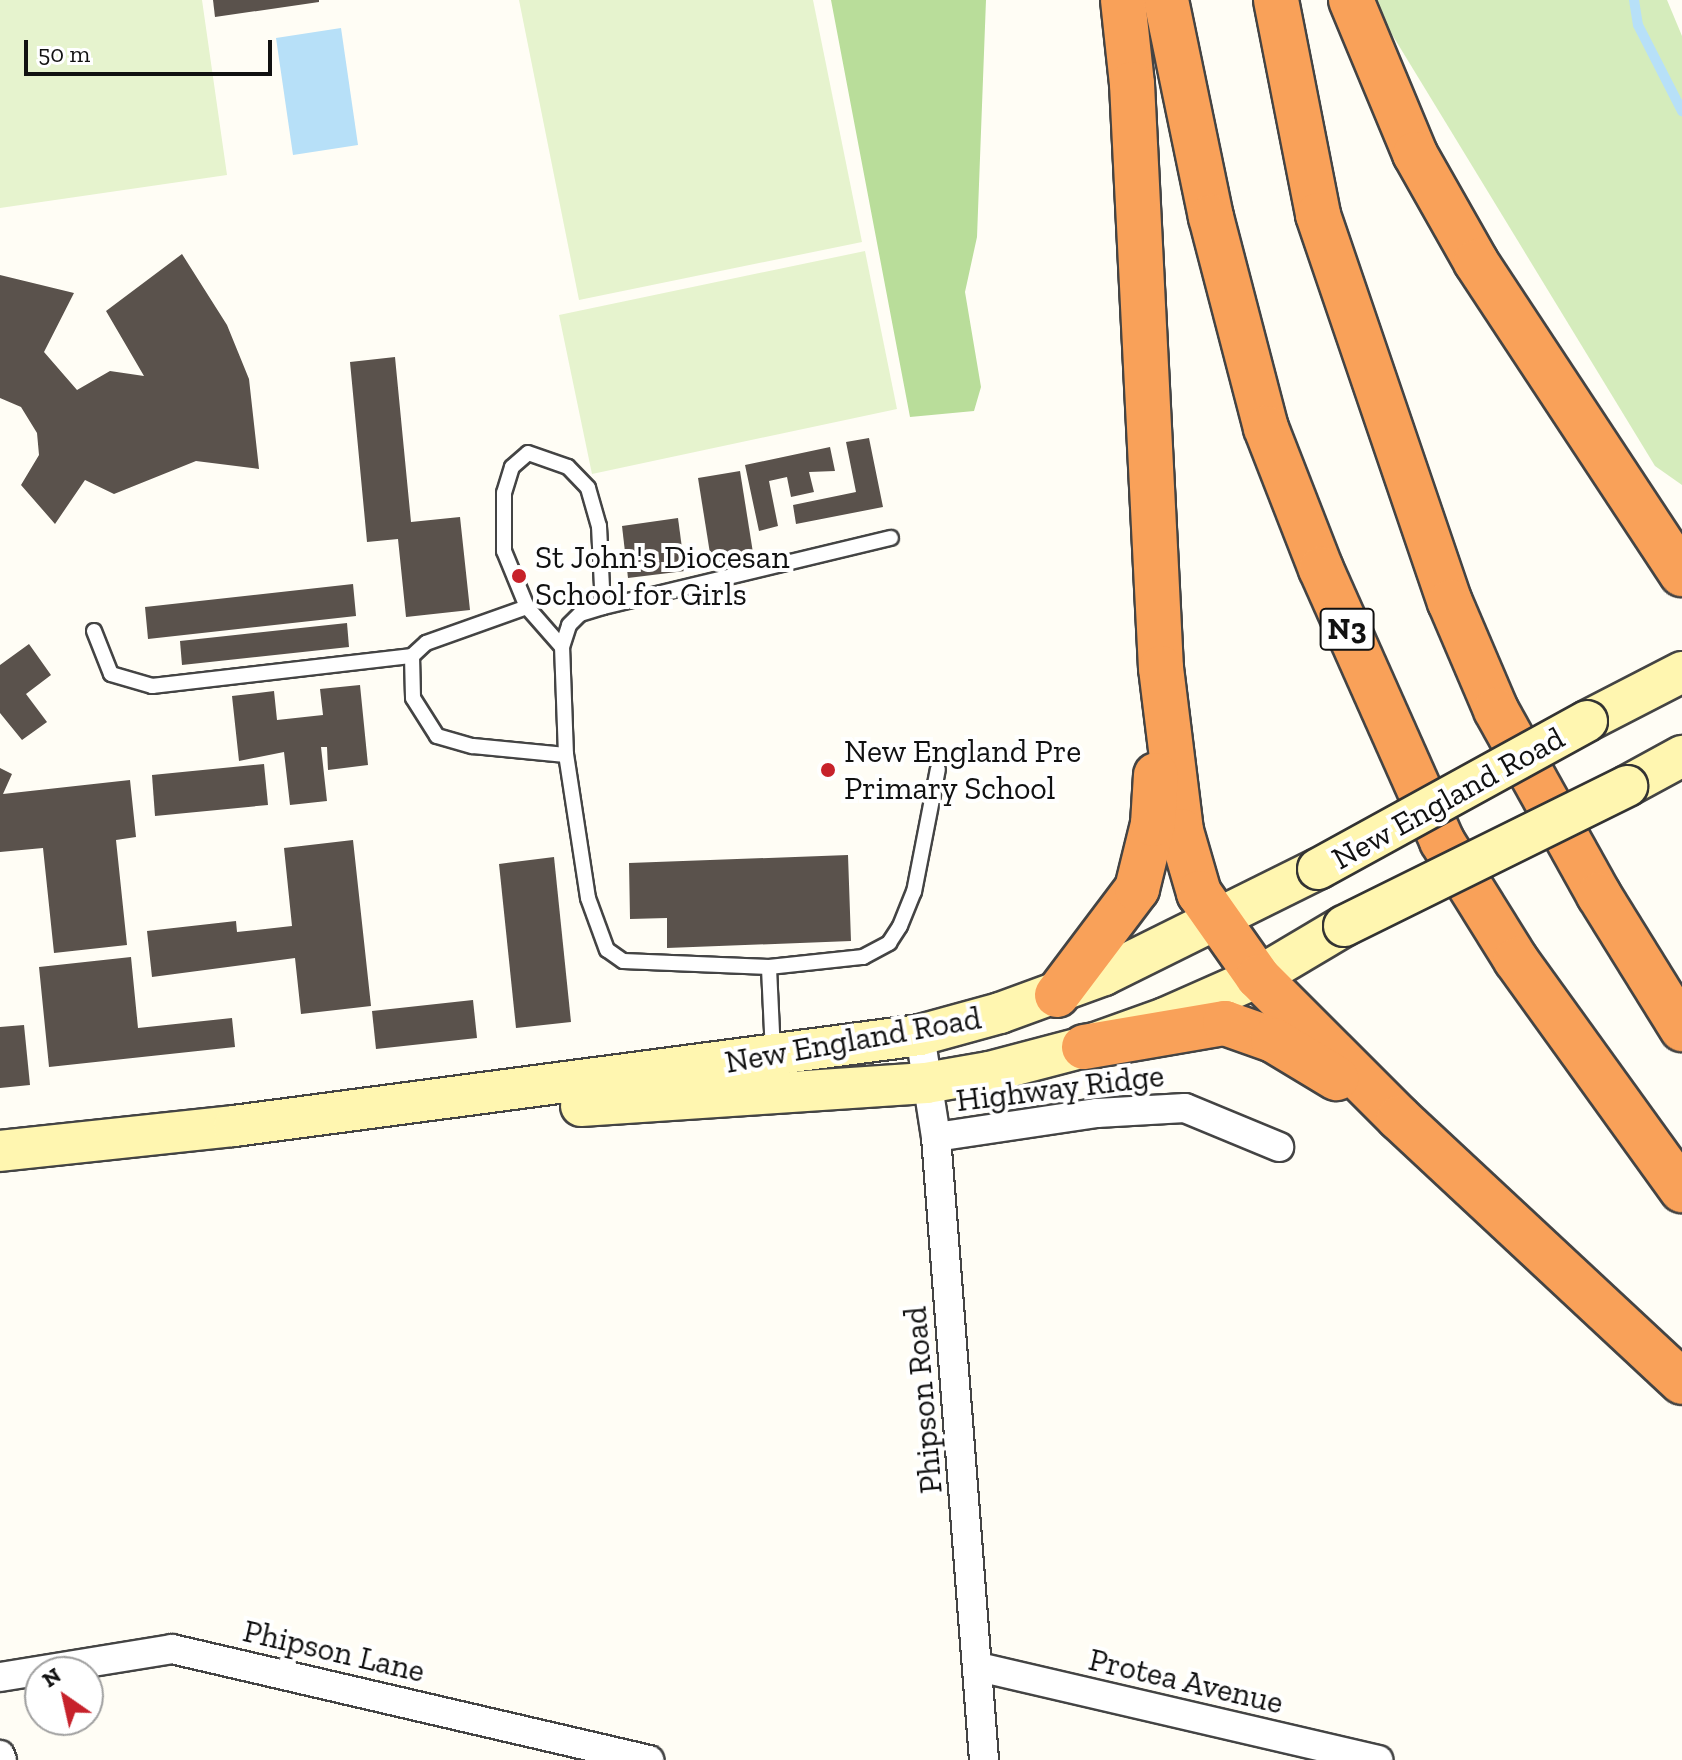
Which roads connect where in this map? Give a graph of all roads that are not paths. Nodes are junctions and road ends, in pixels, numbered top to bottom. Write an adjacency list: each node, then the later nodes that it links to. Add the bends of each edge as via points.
1 (1123, 0): 12 (highway, via 1132,84)
2 (1166, 0): 35 (highway, N3, via 1211,217 1266,428 1327,583 1442,841 1516,960)
3 (1276, 0): 21 (highway, via 1318,215 1450,602 1496,710 1599,895)
4 (1351, 0): 6 (highway, via 1415,154 1476,262)
5 (891, 538): 8 (lane)
6 (1677, 560)
7 (527, 607): 8 (lane, via 504,551 504,493 520,459 538,453 568,467 588,488 599,526); 10 (lane); 11 (lane, via 453,630)
8 (603, 607): 10 (lane, via 580,614 569,625)
9 (94, 631): 11 (lane, via 111,674 152,686)
10 (562, 647): 14 (lane)
11 (412, 656): 14 (lane, via 413,698 437,736 473,746)
12 (1161, 668): 17 (highway, via 1181,831 1199,893); 20 (highway, via 1153,824 1137,889)
13 (1682, 672): 17 (street, New England Road, bridge)
14 (566, 755): 18 (lane, via 588,898 596,931 613,958)
15 (1682, 756): 19 (street, New England Road, bridge, via 1344,926)
16 (938, 769): 18 (lane, via 914,892 889,943 863,957)
17 (1215, 922): 19 (highway); 20 (street, New England Road)
18 (769, 967): 24 (lane)
19 (1258, 977): 23 (street, New England Road); 28 (highway)
20 (1057, 995): 22 (street, New England Road)
21 (1682, 1029)
22 (920, 1035): 24 (street, New England Road); 26 (street, Phipson Road)
23 (1084, 1047): 26 (street, New England Road); 28 (highway, via 1208,1024 1242,1027 1317,1065)
24 (773, 1057): 25 (street, New England Road)
25 (617, 1077): 27 (street, via 625,1096); 29 (street, New England Road)
26 (926, 1083): 27 (street, New England Road); 30 (street, Phipson Road)
27 (664, 1101): 29 (street, New England Road)
28 (1399, 1118): 36 (highway)
29 (234, 1126): 31 (street, New England Road)
30 (936, 1137): 32 (street, Highway Ridge, via 1097,1113 1185,1108); 37 (street, Phipson Road)
31 (47, 1145): 33 (street, New England Road); 34 (street)
32 (1279, 1147)
33 (0, 1151)
34 (0, 1166)
35 (1682, 1190)
36 (1682, 1382)
37 (979, 1667): 40 (street, Phipson Road); 41 (street, Protea Avenue)
38 (0, 1677): 39 (street, Phipson Lane, via 172,1649)
39 (649, 1760)
40 (984, 1760)
41 (1378, 1760)

